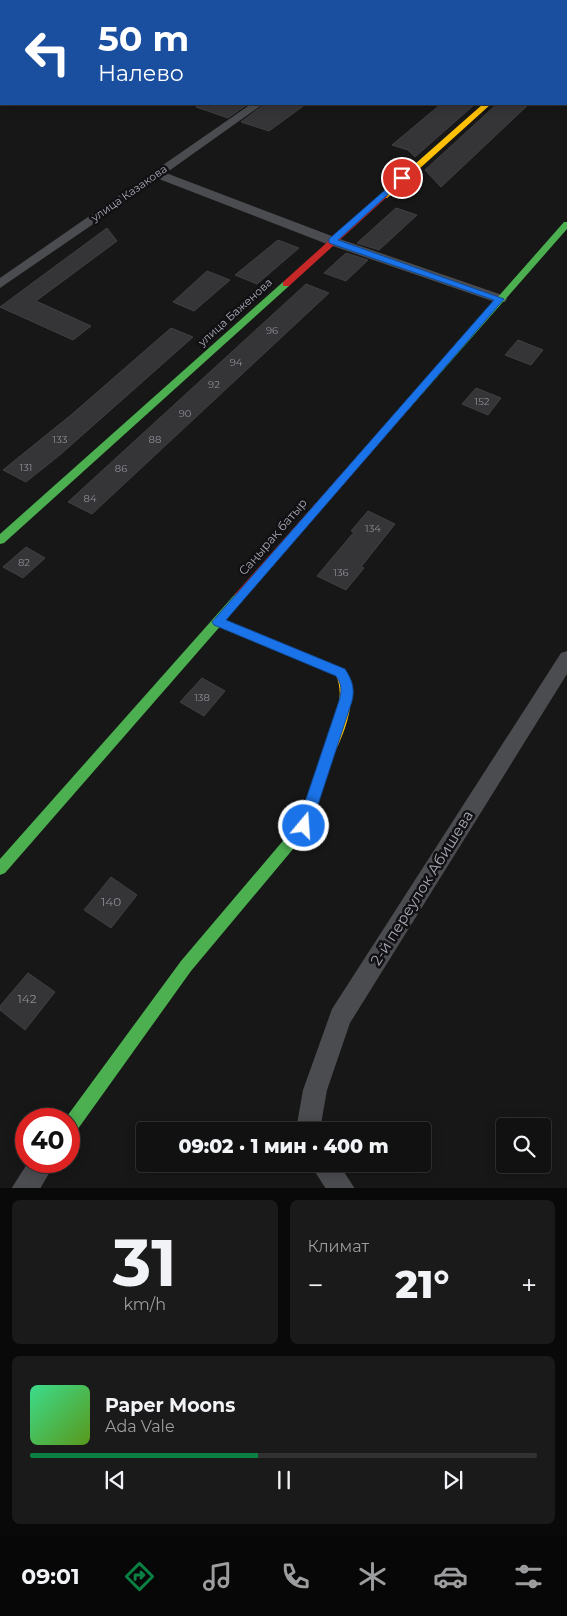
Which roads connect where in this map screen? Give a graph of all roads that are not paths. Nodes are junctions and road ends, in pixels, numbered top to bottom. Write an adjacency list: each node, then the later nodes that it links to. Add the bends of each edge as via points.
1 (257, 105): 3 (street, улица Казакова)
2 (486, 105): 5 (street, улица Баженова)
3 (156, 174): 5 (street); 6 (street, улица Казакова)
4 (567, 224): 7 (street, Саңырақ батыр)
5 (332, 241): 7 (street); 8 (street, улица Баженова)
6 (0, 284)
7 (500, 299): 9 (street, Саңырақ батыр)
8 (0, 540)
9 (218, 622): 11 (street, Саңырақ батыр); 12 (street, via 340,672 346,680 346,701 304,826 186,966)
10 (567, 658): 13 (street, 2-й переулок Абишева, via 340,1017 315,1090)
11 (0, 869)
12 (80, 1112)
13 (309, 1122)
14 (329, 1172): 17 (street)
15 (35, 1173): 16 (street)
16 (24, 1188)
17 (342, 1188)

